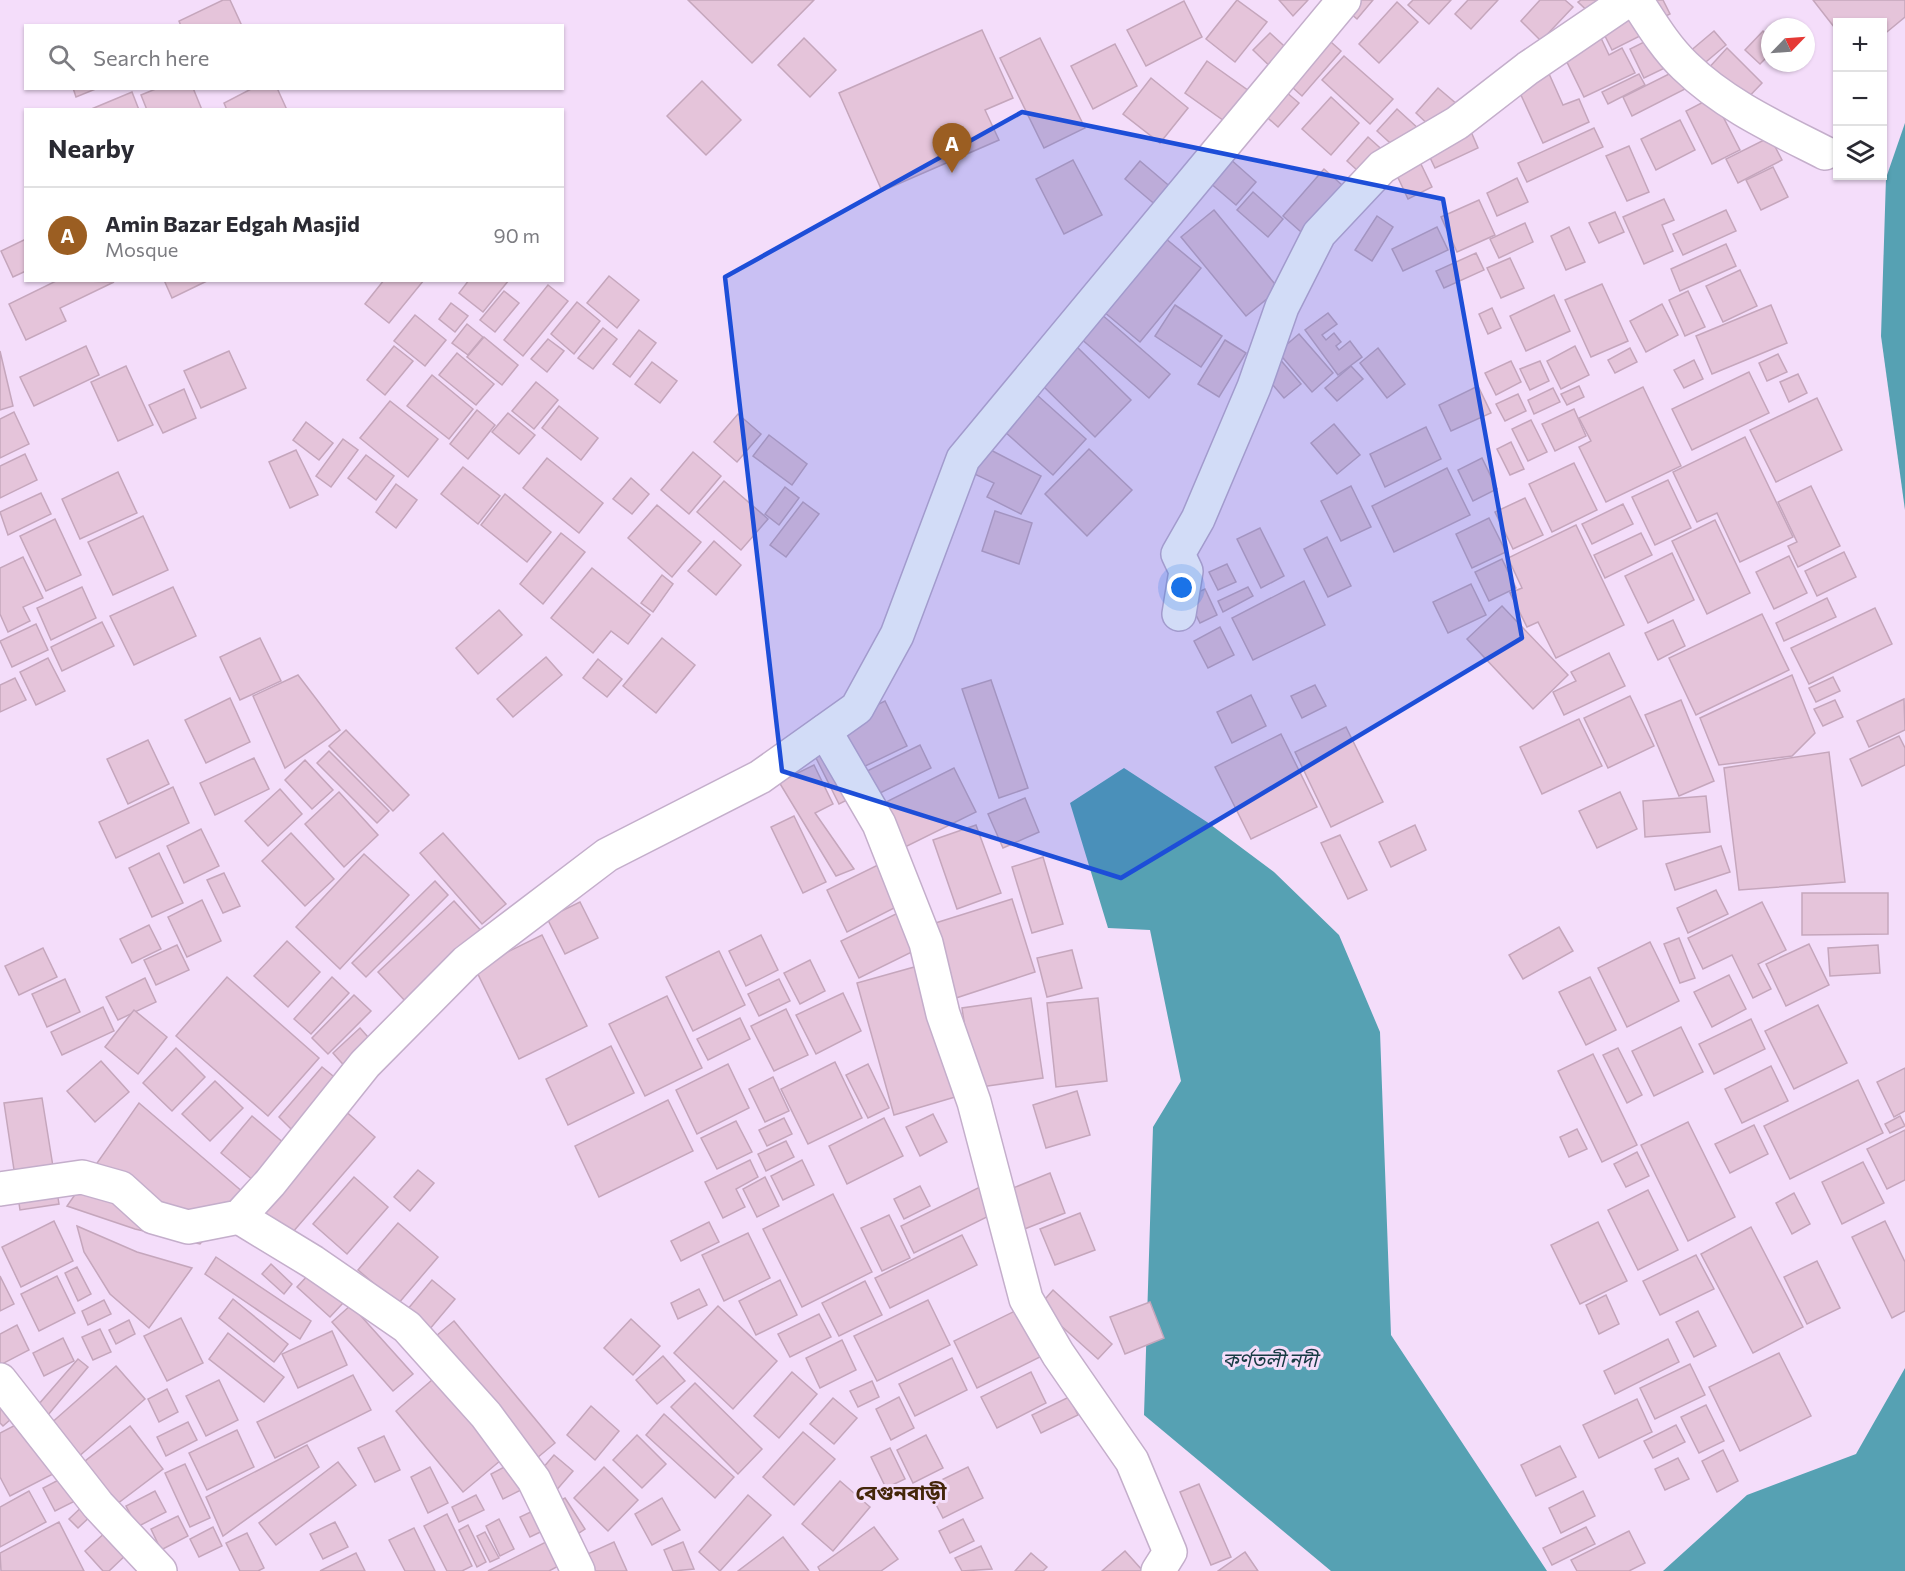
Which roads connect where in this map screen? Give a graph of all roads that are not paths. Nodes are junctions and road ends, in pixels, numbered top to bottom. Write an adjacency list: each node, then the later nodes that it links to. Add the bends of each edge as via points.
1 (1344, 0): 6 (street, via 963,459 897,635 857,708)
2 (1628, 0): 5 (street, via 1528,68 1457,123 1382,167 1319,234 1282,307 1254,387 1198,519 1178,554 1186,571)
3 (1636, 0): 4 (street, via 1685,67 1743,112)
4 (1825, 153)
5 (1179, 614)
6 (825, 731): 8 (street, via 760,777 607,855 466,962 365,1064); 12 (street, via 879,824 926,943 943,1014 974,1102 1026,1299 1132,1461 1170,1552)
7 (0, 1189): 8 (street, via 82,1177 121,1188 153,1217 188,1227)
8 (239, 1218): 11 (street, via 313,1262 407,1328 486,1415 534,1480)
9 (0, 1380): 10 (street, via 98,1505)
10 (160, 1571)
11 (578, 1571)
12 (1158, 1571)

